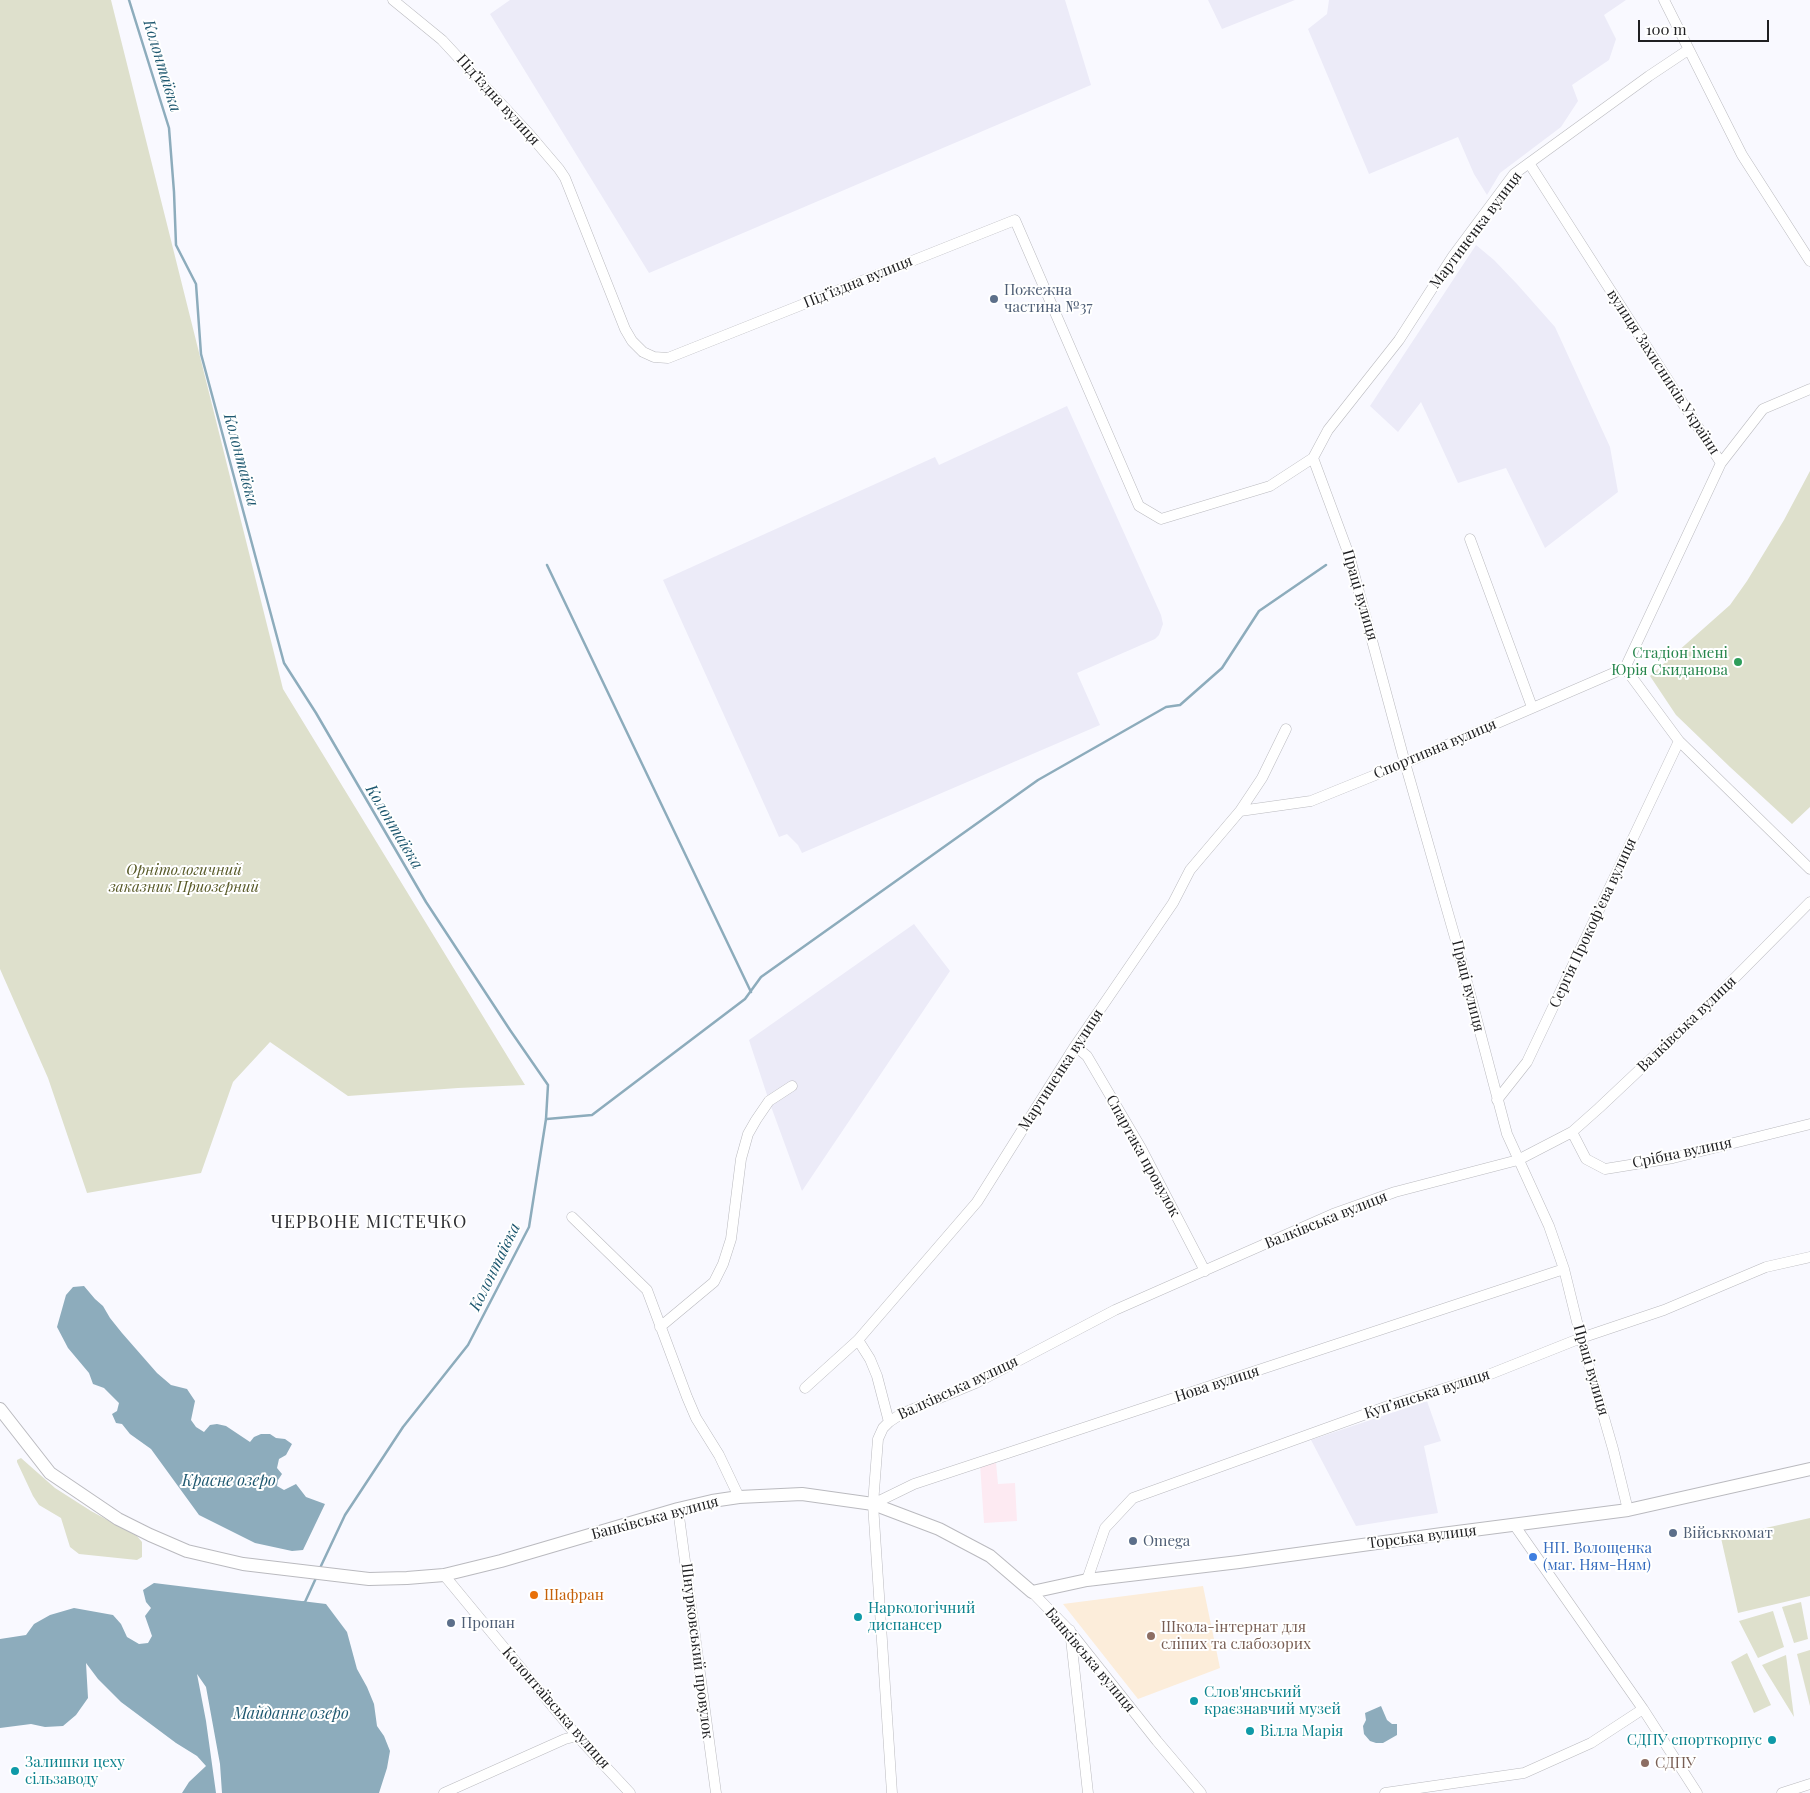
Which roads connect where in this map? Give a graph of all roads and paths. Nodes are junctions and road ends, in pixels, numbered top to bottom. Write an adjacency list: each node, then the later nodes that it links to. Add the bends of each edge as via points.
1 (393, 0): 7 (street, Під’їздна вулиця, via 442,40 559,168 566,178 625,329 643,352 668,358 1015,220 1139,506 1161,518 1270,486)
2 (1664, 0): 3 (street)
3 (1688, 50): 4 (street, Мартиненка вулиця); 5 (street, via 1742,155)
4 (1529, 163): 7 (street, Мартиненка вулиця, via 1514,174 1453,256 1399,340 1328,430); 8 (street, вулиця Захисників України)
5 (1810, 261)
6 (1810, 389): 8 (street, via 1762,409)
7 (1313, 458): 14 (street, Праці вулиця, via 1350,555)
8 (1721, 463): 10 (street, вулиця Захисників України)
9 (1470, 539): 11 (street)
10 (1625, 668): 11 (street, Спортивна вулиця); 13 (street)
11 (1532, 707): 14 (street, Спортивна вулиця)
12 (1286, 729): 15 (street, Мартиненка вулиця, via 1262,778)
13 (1679, 741): 16 (street); 20 (street, Сергія Прокоф’єва вулиця, via 1527,1062)
14 (1405, 763): 15 (street, Спортивна вулиця, via 1311,801); 20 (street, Праці вулиця, via 1456,940)
15 (1240, 811): 18 (street, Мартиненка вулиця, via 1190,870 1173,903)
16 (1810, 869)
17 (1810, 902): 22 (street, Валківська вулиця, via 1703,1010)
18 (1075, 1046): 27 (street, Спартака провулок, via 1087,1056 1141,1148); 30 (street, Мартиненка вулиця, via 977,1202)
19 (792, 1086): 28 (street, via 769,1101 748,1134 741,1159 731,1240 714,1282)
20 (1497, 1100): 23 (street, Праці вулиця)
21 (1810, 1124): 22 (street, Срібна вулиця, via 1673,1158 1605,1169 1586,1159)
22 (1572, 1132): 23 (street, Валківська вулиця)
23 (1518, 1160): 26 (street, Праці вулиця, via 1550,1226); 27 (street, Валківська вулиця, via 1395,1192 1333,1214)
24 (572, 1216): 28 (street, via 647,1290)
25 (1810, 1258): 29 (street, Куп’янська вулиця, via 1766,1267 1664,1310)
26 (1564, 1269): 29 (street, Праці вулиця); 36 (street, Нова вулиця, via 914,1484)
27 (1205, 1272): 33 (street, Валківська вулиця, via 1115,1310 976,1383)
28 (660, 1327): 35 (street, via 696,1418 719,1455)
29 (1581, 1338): 38 (street, Праці вулиця); 41 (street, Куп’янська вулиця, via 1488,1375 1391,1405 1133,1498 1105,1528)
30 (858, 1340): 31 (street, Мартиненка вулиця); 33 (street, via 877,1376)
31 (805, 1388)
32 (0, 1409): 40 (main road, Банківська вулиця, via 50,1473 118,1519 187,1551 243,1564 334,1576 369,1579)
33 (889, 1422): 36 (street, Валківська вулиця, via 878,1439)
34 (1810, 1469): 38 (main road, Торська вулиця)
35 (739, 1497): 36 (main road, Банківська вулиця, via 802,1494); 37 (main road, Банківська вулиця)
36 (873, 1504): 42 (main road, Банківська вулиця, via 939,1529 990,1556); 50 (street)
37 (678, 1509): 40 (main road, Банківська вулиця); 49 (street, Шнурковський провулок)
38 (1628, 1510): 39 (main road, Торська вулиця)
39 (1515, 1526): 41 (main road, Торська вулиця); 44 (street)
40 (444, 1575): 45 (street, Колонтаївська вулиця)
41 (1087, 1580): 42 (main road, Торська вулиця)
42 (1032, 1592): 43 (street, Банківська вулиця)
43 (1070, 1630): 51 (street); 52 (street, Банківська вулиця)
44 (1643, 1709): 53 (street, via 1591,1743 1524,1773); 54 (street)
45 (577, 1736): 47 (street); 48 (street, Колонтаївська вулиця)
46 (1810, 1784): 55 (street)
47 (444, 1793)
48 (630, 1793)
49 (716, 1793)
50 (892, 1793)
51 (1088, 1793)
52 (1201, 1793)
53 (1385, 1793)
54 (1698, 1793)
55 (1782, 1793)

